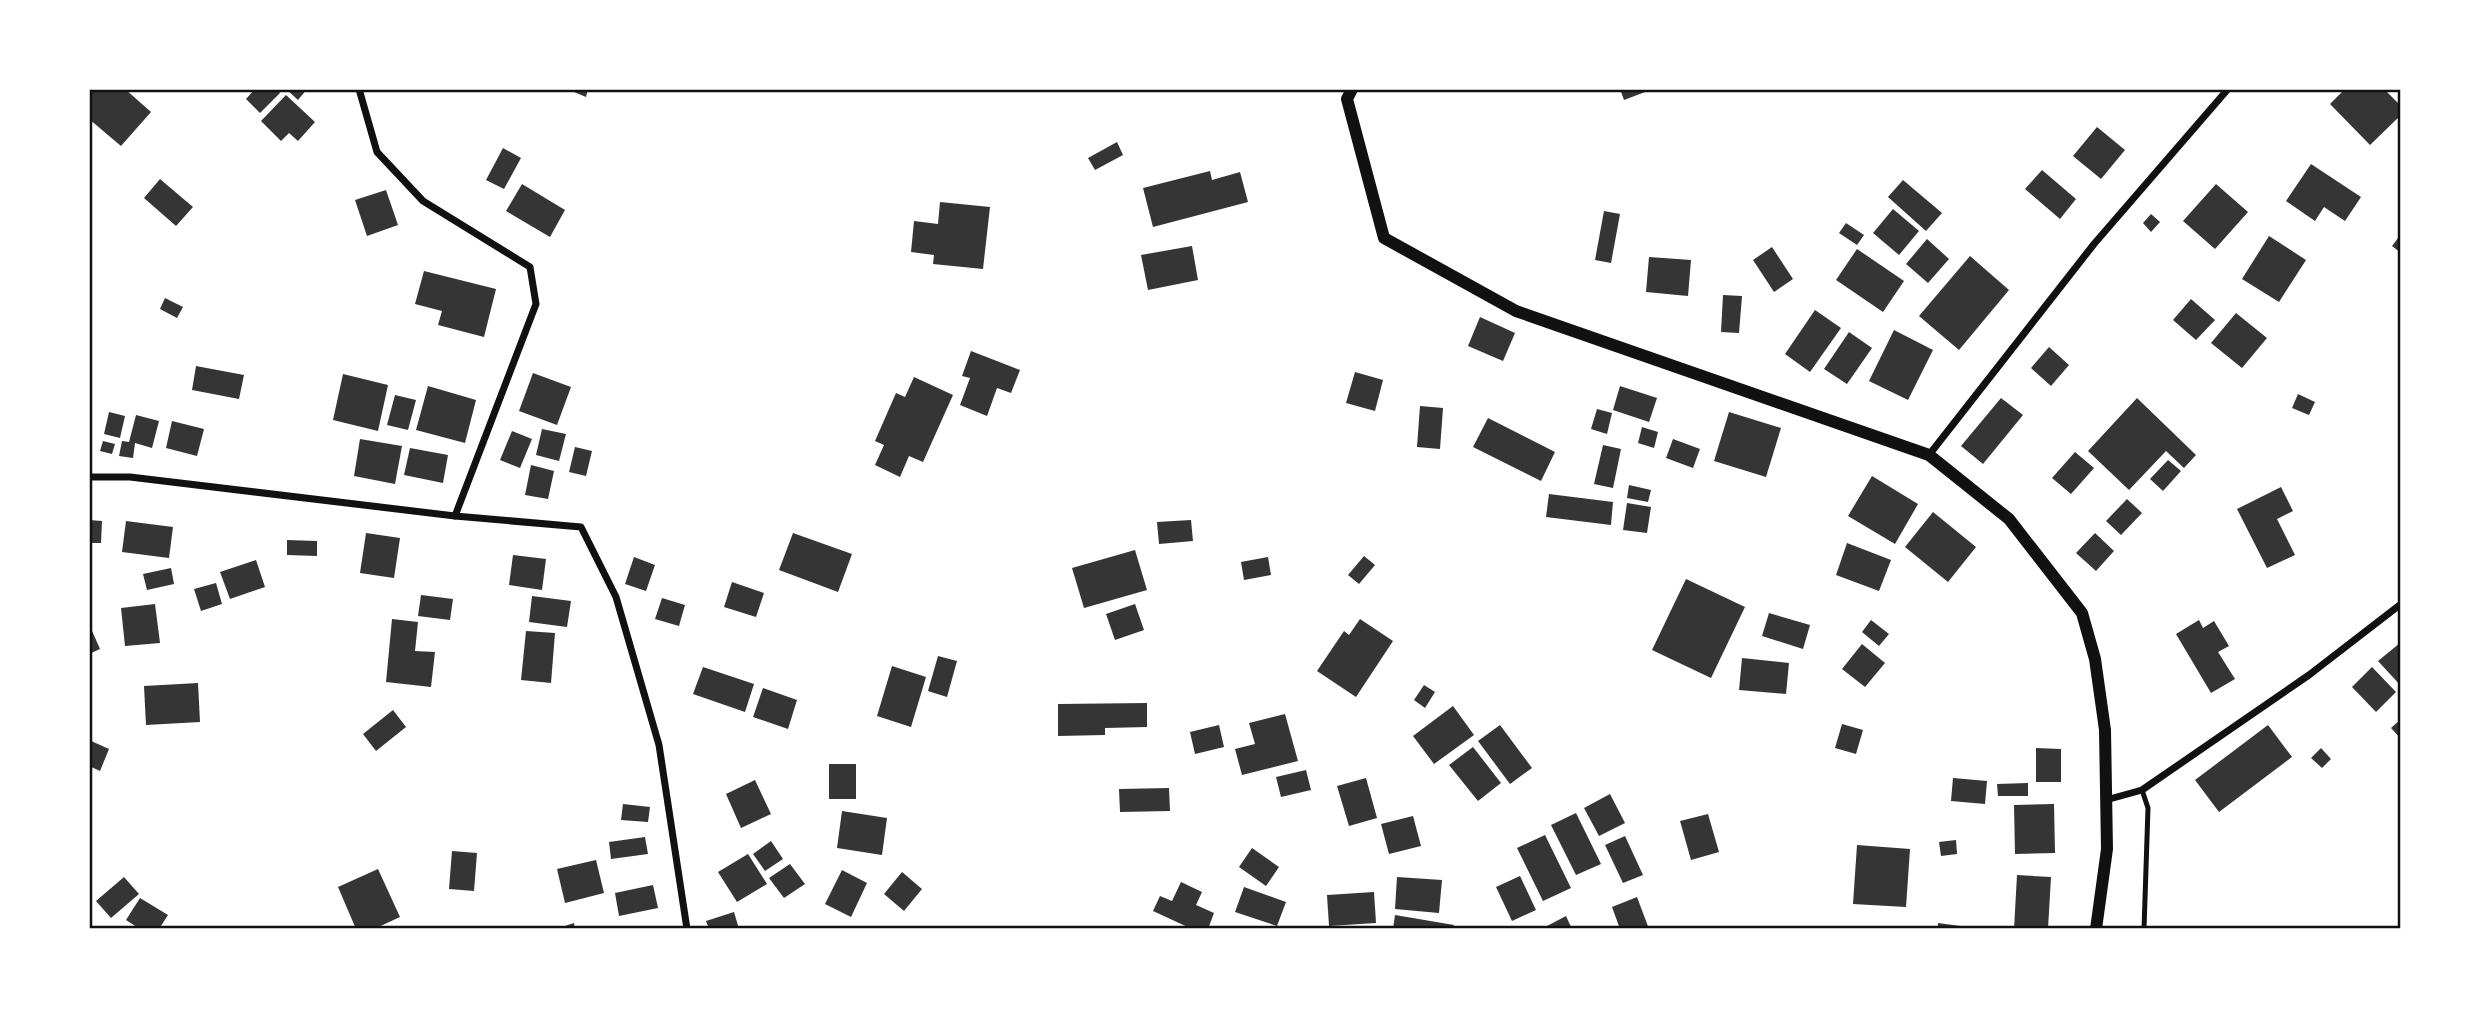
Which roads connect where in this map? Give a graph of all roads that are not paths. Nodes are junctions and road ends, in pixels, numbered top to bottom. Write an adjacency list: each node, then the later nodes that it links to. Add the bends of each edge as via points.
1 (359, 89): 6 (street, via 377,152 423,201 530,267 536,304)
2 (1352, 89): 4 (street, via 1346,99 1384,238 1516,311)
3 (2228, 89): 4 (street, via 2094,244)
4 (1929, 455): 9 (street, via 2009,519 2082,613 2095,659 2105,730)
5 (89, 477): 6 (street, via 130,477)
6 (455, 516): 10 (street, via 580,527 617,597 659,745)
7 (2401, 604): 8 (street, via 2309,675)
8 (2142, 790): 9 (street); 12 (lane, via 2148,808)
9 (2106, 800): 11 (street, via 2107,860)
10 (687, 929)
11 (2096, 929)
12 (2144, 929)

